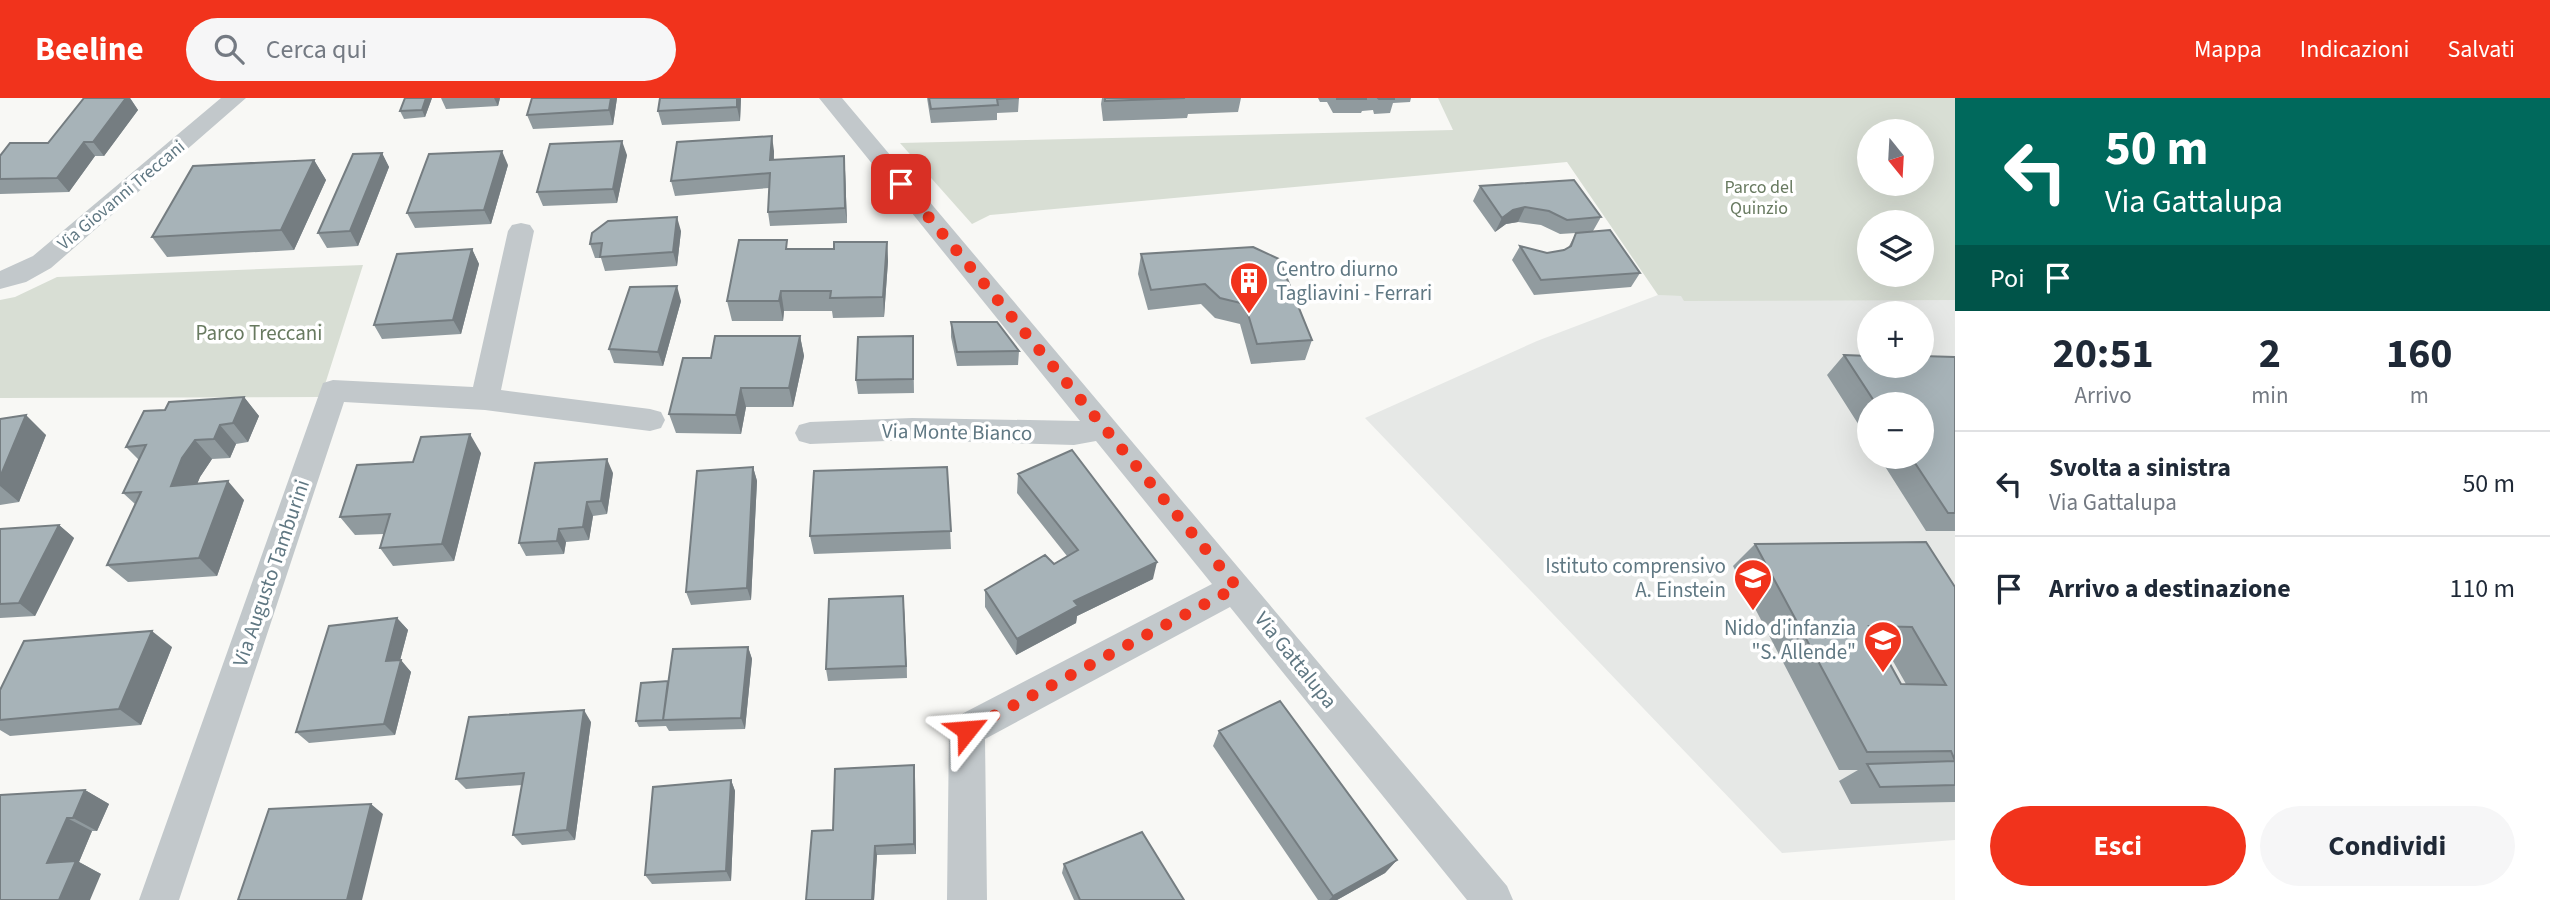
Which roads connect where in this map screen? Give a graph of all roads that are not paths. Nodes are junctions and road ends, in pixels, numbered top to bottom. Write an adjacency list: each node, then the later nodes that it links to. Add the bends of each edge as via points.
1 (235, 98): 4 (street, Via Giovanni Treccani, via 42,262)
2 (830, 98): 7 (street, Via Gattalupa)
3 (521, 231): 5 (street)
4 (0, 280)
5 (485, 399): 6 (street, Via Augusto Tamburini); 10 (street, Via Augusto Tamburini, via 333,391)
6 (650, 419)
7 (1104, 428): 8 (street, Via Monte Bianco, via 1074,434 912,429); 9 (street, Via Gattalupa)
8 (810, 433)
9 (1237, 587): 11 (street, via 967,730); 12 (street, Via Gattalupa)
10 (159, 900)
11 (967, 900)
12 (1493, 900)

